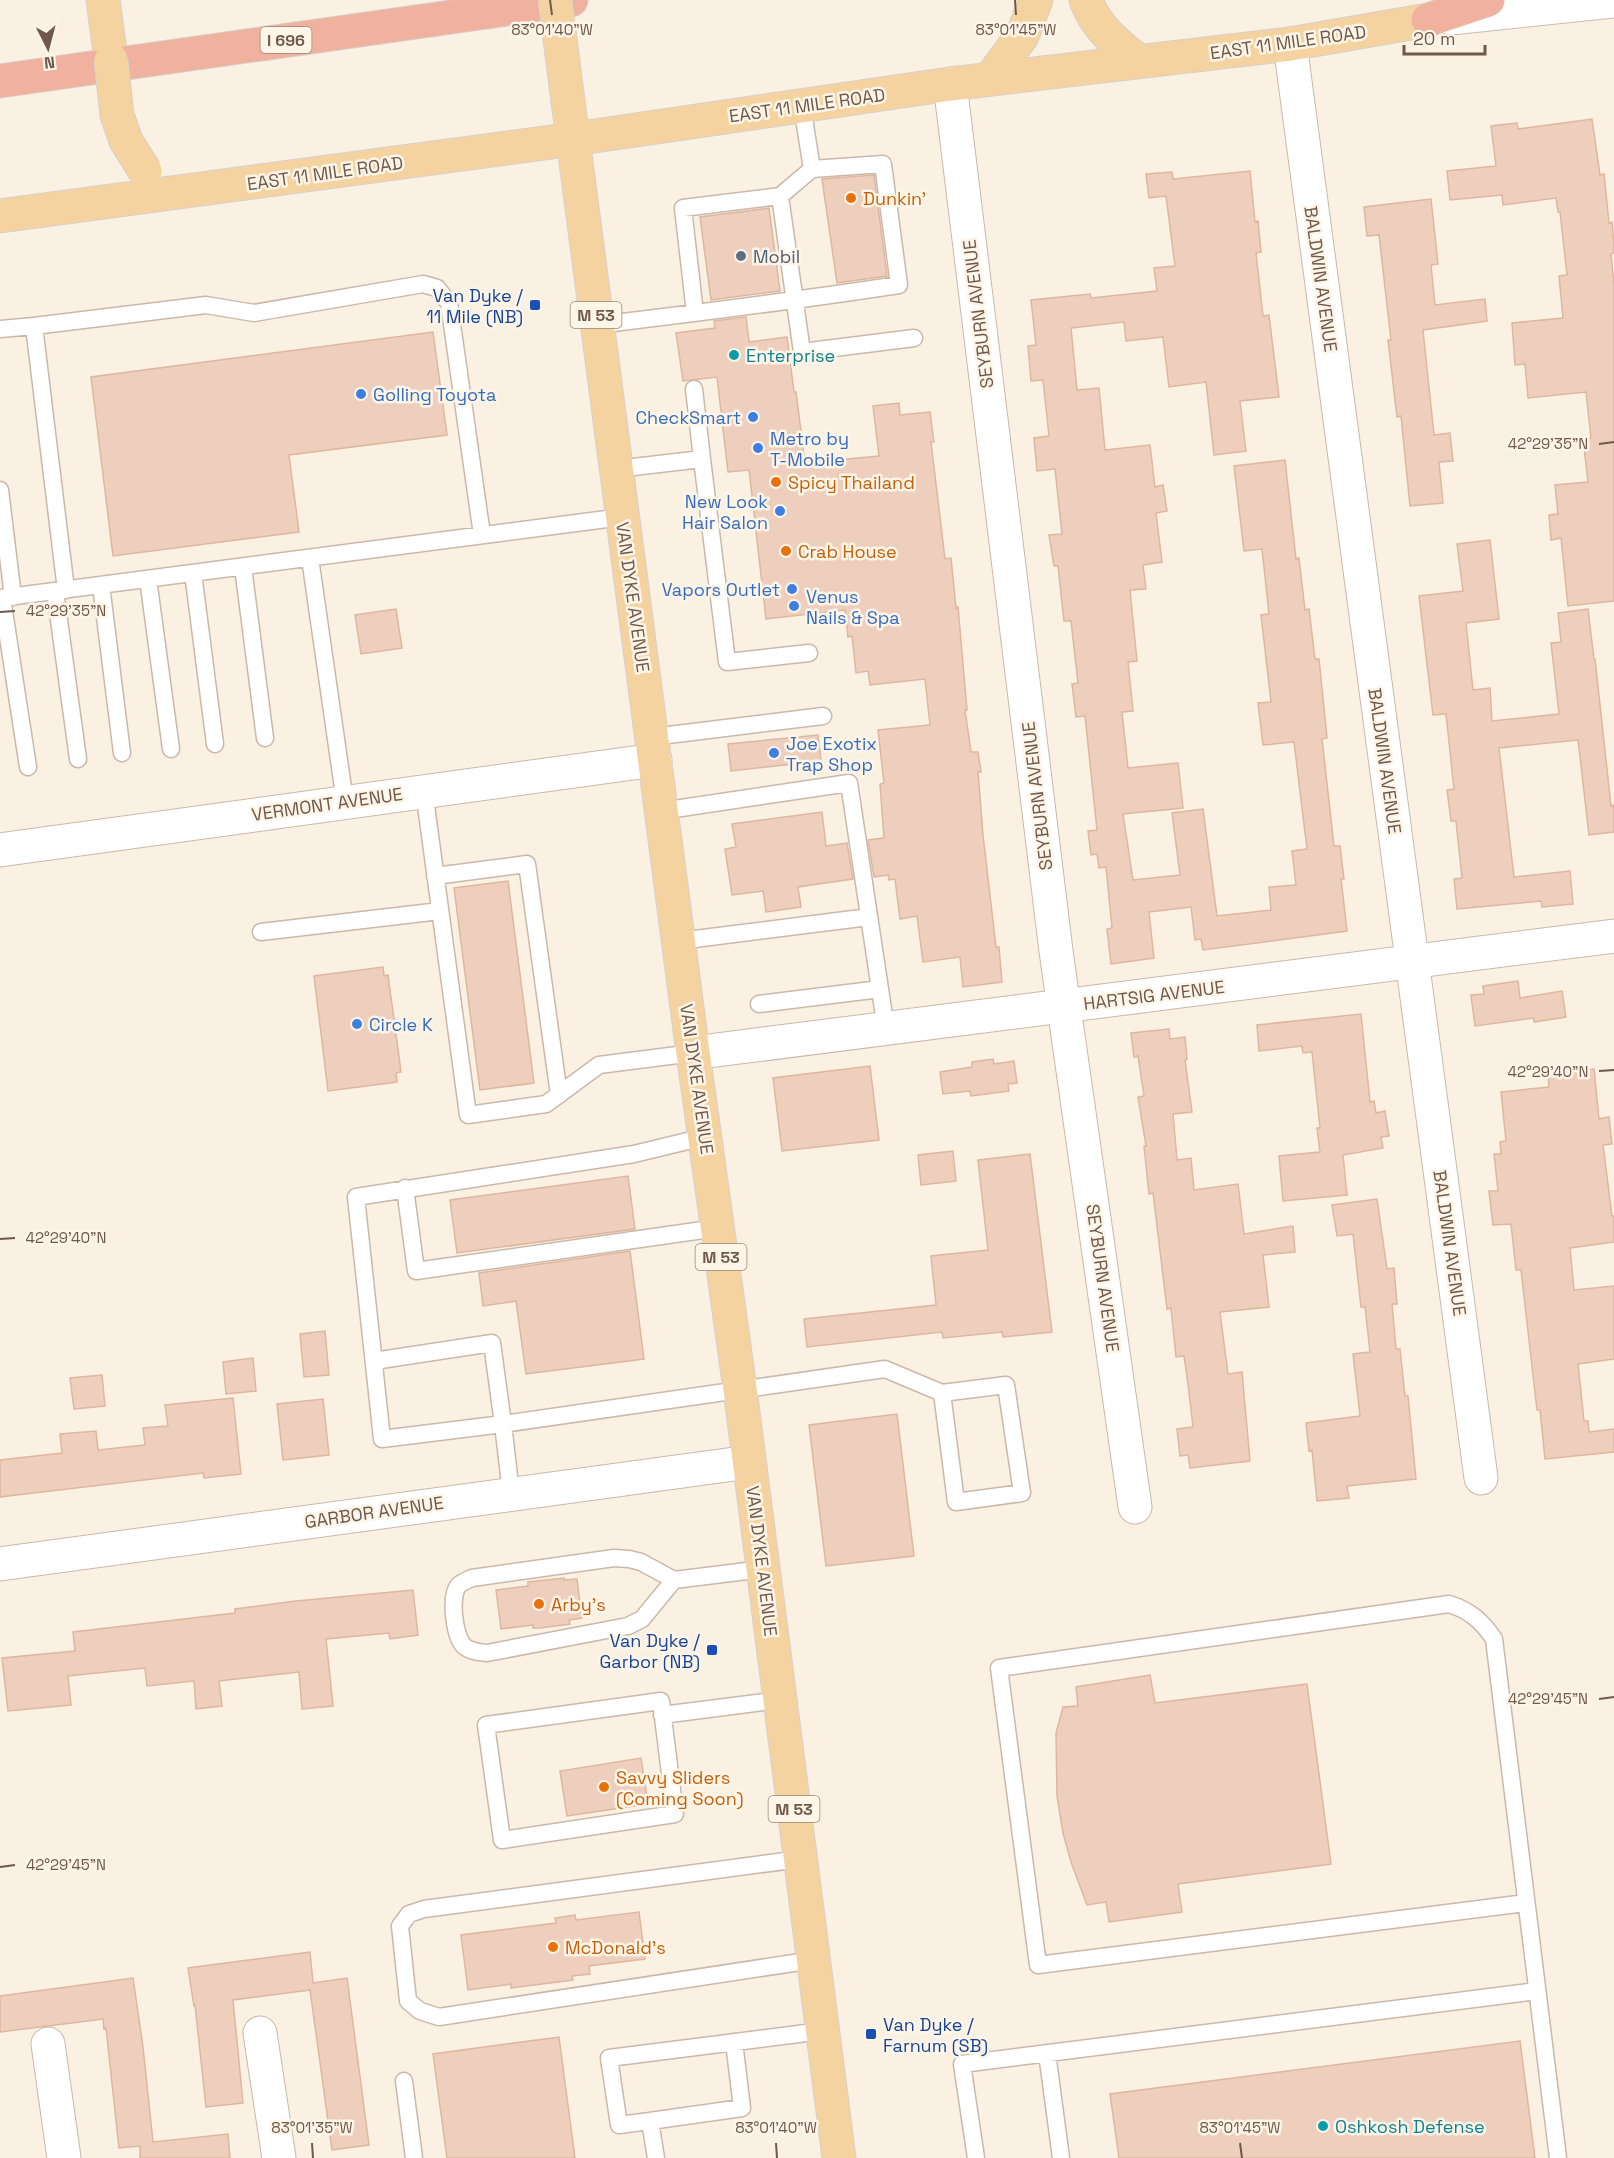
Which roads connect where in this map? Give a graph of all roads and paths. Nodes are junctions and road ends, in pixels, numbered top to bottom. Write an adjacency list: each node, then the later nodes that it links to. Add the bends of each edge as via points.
1 (103, 0): 17 (main road, bridge, via 117,115 126,141 145,171)
2 (555, 0): 15 (main road, VAN DYKE AVENUE / M 53, bridge)
3 (571, 0): 12 (highway, I 696)
4 (1036, 0): 11 (main road, via 1022,36)
5 (1086, 0): 10 (main road, via 1089,11 1105,31)
6 (1488, 0): 8 (highway)
7 (1614, 1): 8 (street, EAST 11 MILE ROAD)
8 (1428, 20): 9 (main road, EAST 11 MILE ROAD)
9 (1290, 44): 10 (main road, EAST 11 MILE ROAD); 60 (street, BALDWIN AVENUE)
10 (1139, 61): 11 (main road, EAST 11 MILE ROAD)
11 (990, 79): 13 (main road, EAST 11 MILE ROAD)
12 (0, 81)
13 (950, 84): 14 (main road, EAST 11 MILE ROAD); 63 (street, SEYBURN AVENUE)
14 (802, 106): 15 (main road, EAST 11 MILE ROAD); 16 (lane)
15 (574, 139): 17 (main road, EAST 11 MILE ROAD); 25 (main road, VAN DYKE AVENUE / M 53)
16 (812, 169): 18 (lane); 22 (lane, via 883,164 899,285)
17 (182, 193): 19 (main road, EAST 11 MILE ROAD)
18 (780, 196): 21 (lane, via 683,208 693,228 696,249 698,270); 22 (lane, via 779,238 785,282)
19 (0, 216)
20 (710, 292): 21 (lane)
21 (693, 294): 23 (lane)
22 (794, 300): 23 (lane); 27 (lane, via 801,352)
23 (695, 314): 25 (lane)
24 (34, 326): 26 (lane); 33 (lane, via 206,305 254,313 423,284 437,288 449,303); 39 (lane)
25 (597, 326): 30 (main road, VAN DYKE AVENUE / M 53)
26 (0, 329)
27 (914, 338)
28 (694, 389): 29 (lane)
29 (702, 459): 30 (lane); 41 (lane, via 727,662)
30 (616, 470): 32 (main road, VAN DYKE AVENUE / M 53)
31 (0, 490): 40 (lane)
32 (622, 517): 33 (lane); 46 (main road, VAN DYKE AVENUE / M 53)
33 (482, 536): 34 (lane)
34 (310, 558): 35 (lane); 51 (lane)
35 (243, 567): 36 (lane); 43 (lane)
36 (193, 573): 37 (lane); 44 (lane)
37 (148, 579): 38 (lane); 45 (lane)
38 (101, 585): 39 (lane); 47 (lane)
39 (60, 591): 40 (lane); 48 (lane)
40 (5, 598): 49 (lane)
41 (809, 653)
42 (823, 716): 46 (lane)
43 (265, 738)
44 (215, 744)
45 (171, 749)
46 (653, 749): 50 (street, VERMONT AVENUE); 52 (main road, VAN DYKE AVENUE / M 53)
47 (122, 753)
48 (78, 759)
49 (27, 766)
50 (424, 791): 51 (street, VERMONT AVENUE); 54 (lane)
51 (345, 802): 53 (street, VERMONT AVENUE)
52 (662, 811): 56 (lane, via 849,783); 59 (main road, VAN DYKE AVENUE / M 53)
53 (0, 850)
54 (435, 876): 55 (lane); 66 (lane, via 527,864)
55 (440, 911): 57 (lane); 66 (lane, via 468,1114 546,1104)
56 (869, 917): 59 (lane); 61 (lane)
57 (261, 932)
58 (1614, 936): 60 (street, HARTSIG AVENUE)
59 (679, 941): 65 (main road, VAN DYKE AVENUE / M 53)
60 (1412, 963): 63 (street, HARTSIG AVENUE); 75 (street, BALDWIN AVENUE)
61 (880, 989): 62 (lane); 64 (lane)
62 (759, 1004)
63 (1065, 1007): 64 (street, HARTSIG AVENUE); 77 (street, SEYBURN AVENUE)
64 (886, 1029): 65 (street, HARTSIG AVENUE)
65 (693, 1053): 66 (lane, via 599,1065); 67 (main road, VAN DYKE AVENUE / M 53)
66 (559, 1095)
67 (704, 1137): 68 (lane, via 634,1154); 69 (main road, VAN DYKE AVENUE / M 53)
68 (405, 1188): 69 (lane, via 416,1271); 70 (lane, via 356,1197)
69 (717, 1228): 71 (main road, VAN DYKE AVENUE / M 53)
70 (374, 1361): 73 (lane, via 382,1439); 73 (lane, via 492,1343)
71 (740, 1389): 72 (lane, via 885,1369); 73 (lane); 74 (main road, VAN DYKE AVENUE / M 53)
72 (942, 1393): 72 (lane, via 956,1502 1022,1493 1006,1385)
73 (503, 1424): 76 (lane)
74 (749, 1462): 76 (street, GARBOR AVENUE); 79 (main road, VAN DYKE AVENUE / M 53)
75 (1481, 1478)
76 (511, 1493): 78 (street, GARBOR AVENUE)
77 (1135, 1507)
78 (0, 1564)
79 (763, 1569): 80 (lane); 81 (main road, VAN DYKE AVENUE / M 53)
80 (675, 1580): 80 (lane, via 640,1562 614,1558 472,1578 459,1585 453,1598 458,1639 475,1652 487,1653 628,1626 642,1619)
81 (780, 1700): 82 (lane); 83 (main road, VAN DYKE AVENUE / M 53)
82 (662, 1715): 82 (lane, via 661,1701 486,1725 502,1840 675,1814)
83 (800, 1859): 85 (main road, VAN DYKE AVENUE / M 53); 85 (lane, via 409,1914 400,1926 408,2001 420,2012 439,2017)
84 (1526, 1903): 84 (lane, via 1494,1639 1485,1626 1462,1608 1449,1604 999,1668 1038,1965); 86 (lane)
85 (813, 1960): 87 (main road, VAN DYKE AVENUE / M 53)
86 (1537, 1991): 91 (lane); 101 (lane)
87 (822, 2031): 89 (lane); 98 (main road, VAN DYKE AVENUE / M 53)
88 (260, 2033): 95 (street)
89 (734, 2042): 93 (lane, via 742,2108); 93 (lane, via 609,2058 618,2125)
90 (48, 2044): 94 (street)
91 (1047, 2053): 99 (lane, via 962,2064); 100 (lane)
92 (404, 2081): 96 (lane)
93 (651, 2121): 97 (lane)
94 (63, 2158)
95 (279, 2158)
96 (414, 2158)
97 (657, 2158)
98 (834, 2158)
99 (976, 2158)
100 (1061, 2158)
101 (1558, 2158)

